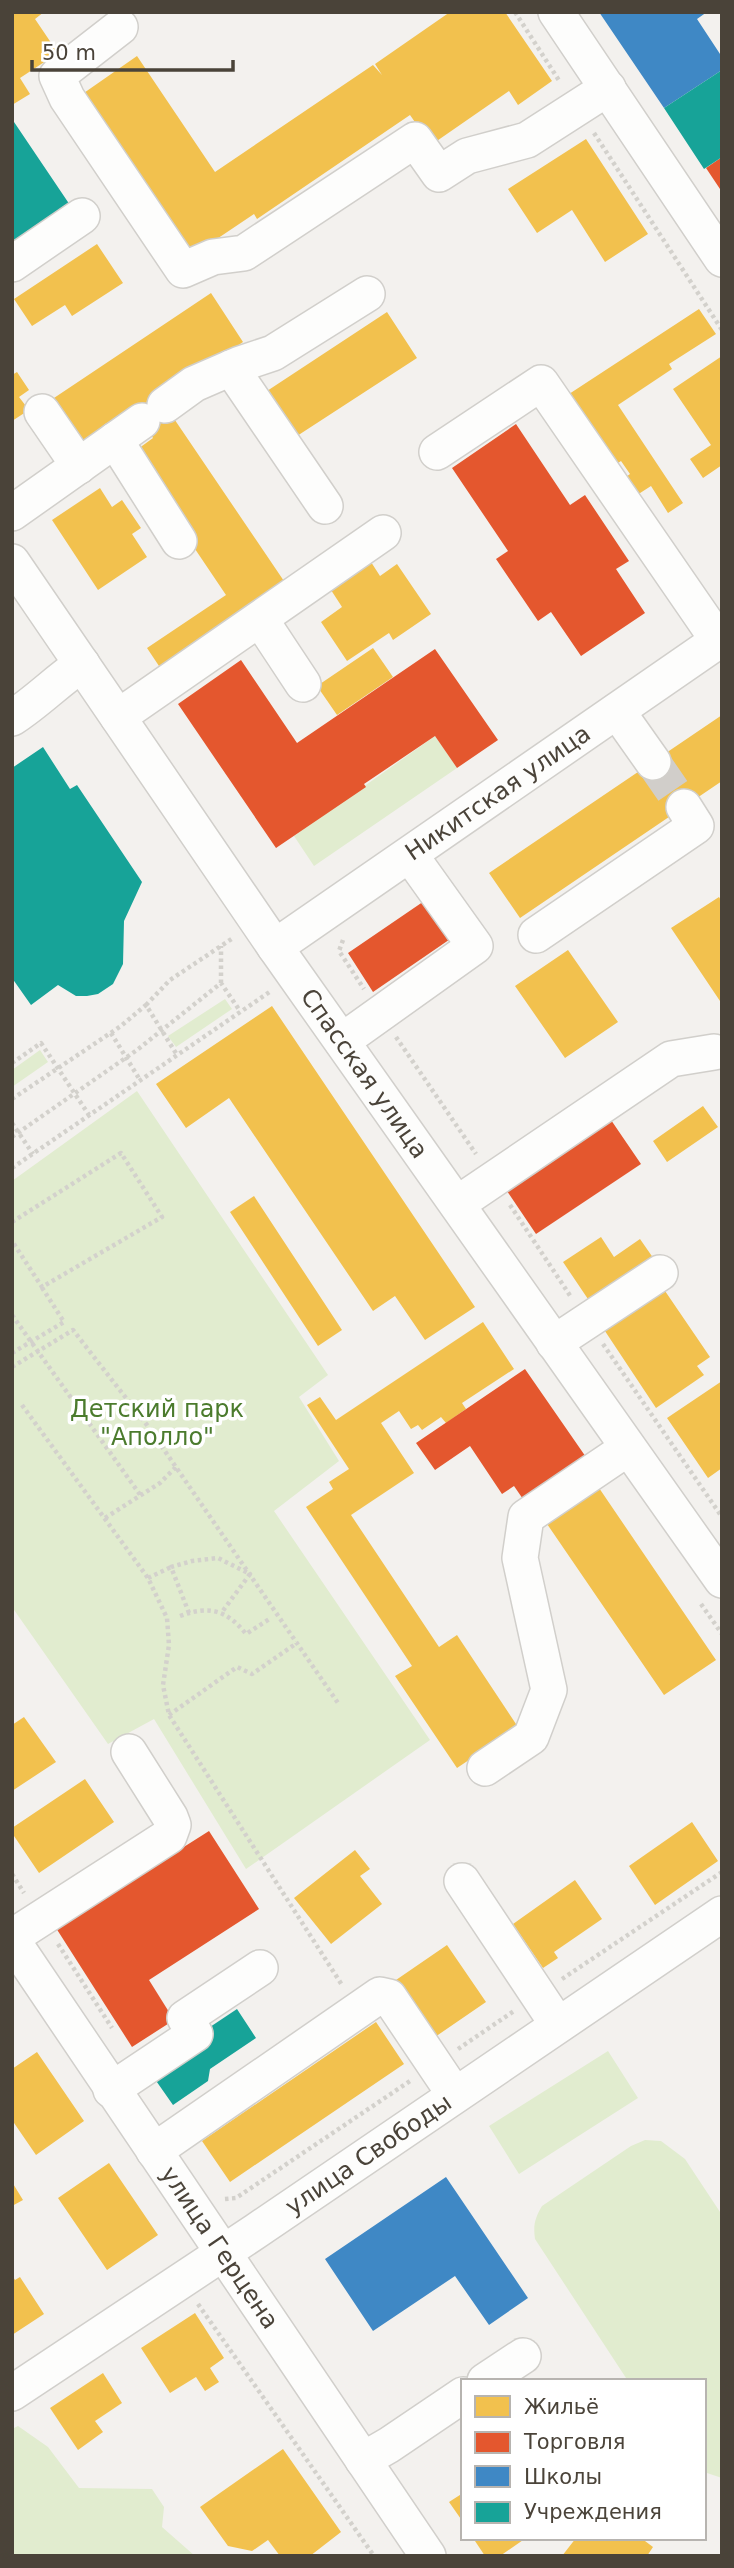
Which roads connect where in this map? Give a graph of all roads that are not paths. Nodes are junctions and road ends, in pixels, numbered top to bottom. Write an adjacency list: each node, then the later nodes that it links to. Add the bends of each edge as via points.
1 (556, 12): 3 (street)
2 (120, 27): 3 (street, via 57,76 67,98 183,270 213,257 244,253 415,140 439,174 467,156 527,140)
3 (608, 89): 5 (street)
4 (82, 216): 6 (street)
5 (722, 259)
6 (12, 264)
7 (367, 294): 8 (street, via 273,353)
8 (231, 368): 10 (street, via 194,384); 13 (street)
9 (42, 412): 12 (street)
10 (140, 422): 12 (street); 16 (street)
11 (437, 452): 19 (street, via 541,383)
12 (79, 466): 14 (street)
13 (325, 506)
14 (12, 513)
15 (383, 533): 18 (street)
16 (179, 541)
17 (12, 562): 20 (street, Спасская улица)
18 (260, 619): 21 (street); 23 (street)
19 (720, 639): 22 (street, Никитская улица)
20 (82, 664): 23 (street, Спасская улица); 24 (street)
21 (303, 684)
22 (617, 710): 25 (street); 27 (street, Никитская улица)
23 (118, 717): 29 (street, Спасская улица)
24 (12, 718)
25 (653, 762)
26 (684, 807): 28 (street, via 696,826)
27 (410, 855): 29 (street, Никитская улица); 30 (street, via 475,946)
28 (536, 935)
29 (275, 947): 30 (street, Спасская улица)
30 (342, 1041): 32 (street, Спасская улица)
31 (713, 1052): 32 (street, via 671,1059)
32 (457, 1204): 34 (street, Спасская улица)
33 (660, 1273): 34 (street)
34 (555, 1343): 35 (street, Спасская улица)
35 (628, 1448): 36 (street, Спасская улица); 38 (street, via 526,1517 520,1558 549,1690 531,1737)
36 (722, 1580)
37 (129, 1752): 41 (street, via 170,1817 169,1836)
38 (485, 1768)
39 (462, 1881): 43 (street)
40 (722, 1914): 43 (street, улица Свободы)
41 (12, 1939): 44 (street, улица Герцена)
42 (260, 1968): 44 (street, via 185,2018 195,2034)
43 (558, 2025): 45 (street, улица Свободы)
44 (111, 2090): 46 (street, улица Герцена)
45 (455, 2095): 46 (street, via 389,1997 380,1995); 47 (street, улица Свободы)
46 (154, 2151): 47 (street, улица Герцена)
47 (224, 2251): 50 (street, улица Свободы); 52 (street, улица Герцена)
48 (523, 2356): 49 (street)
49 (488, 2379)
50 (12, 2393)
51 (461, 2396): 52 (street)
52 (363, 2460): 53 (street, улица Герцена)
53 (428, 2556)

